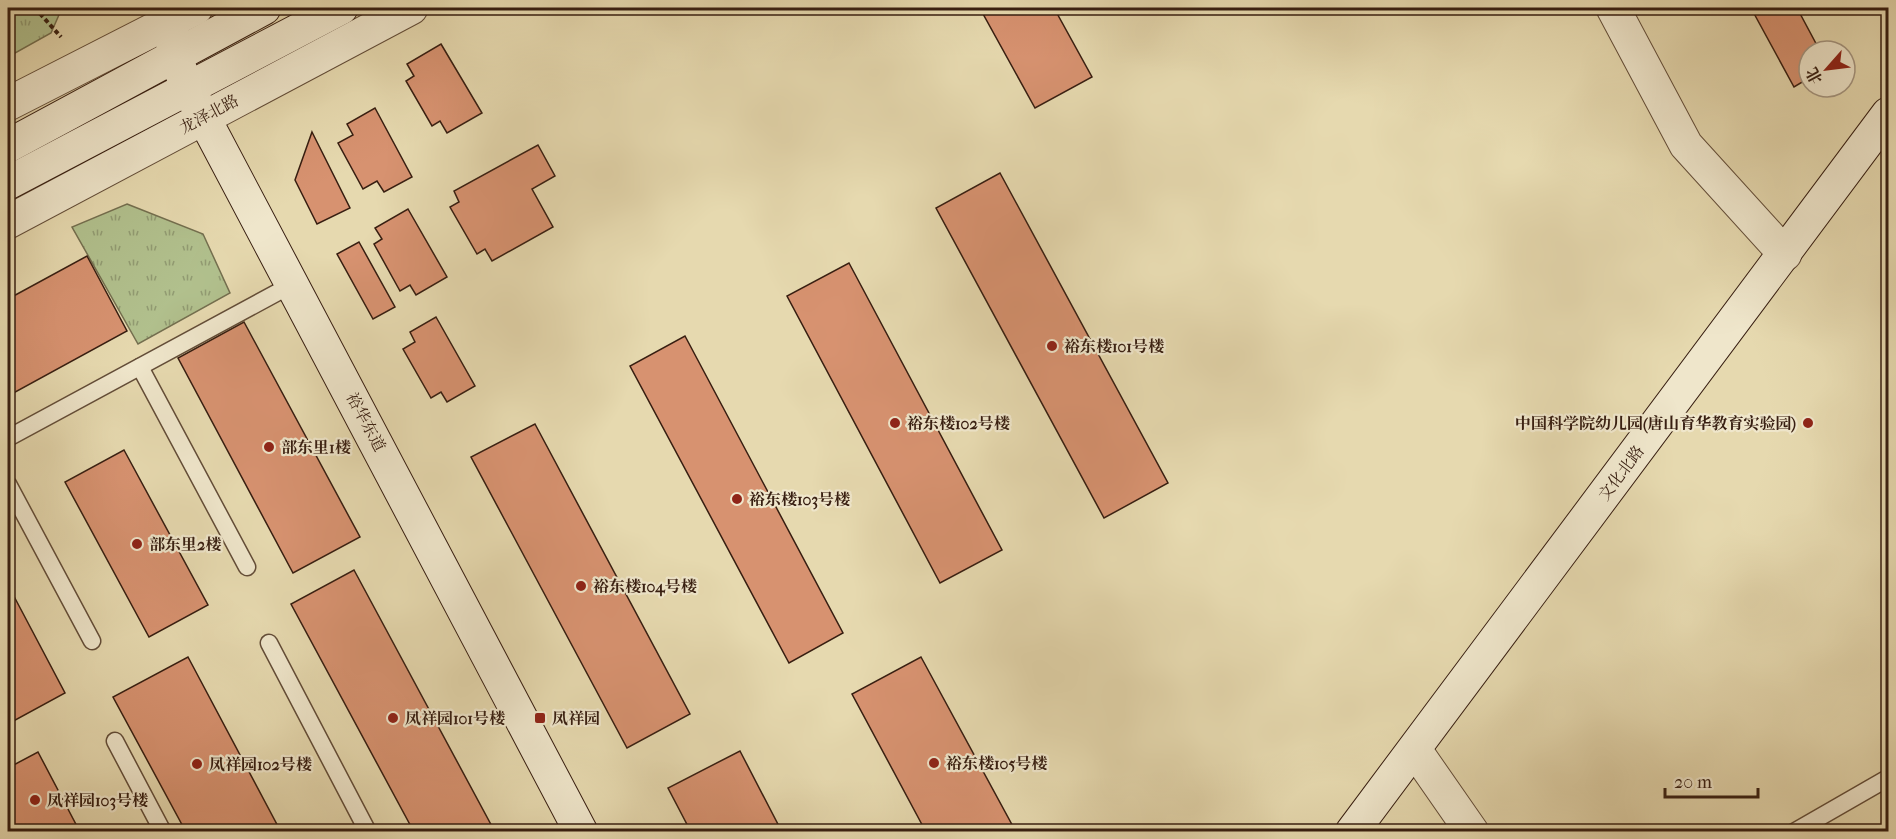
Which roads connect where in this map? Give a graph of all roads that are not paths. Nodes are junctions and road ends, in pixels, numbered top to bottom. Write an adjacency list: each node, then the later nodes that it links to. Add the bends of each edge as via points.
1 (264, 8): 6 (street)
2 (340, 8): 7 (street, 龙泽北路)
3 (411, 8): 10 (street, 龙泽北路)
4 (1613, 8): 14 (street, via 1686,146)
5 (178, 12): 6 (street, 裕华东道); 8 (street)
6 (174, 54): 7 (street, 裕华东道); 11 (street)
7 (187, 86): 10 (street, 裕华东道); 12 (street, 龙泽北路)
8 (8, 104)
9 (1888, 114): 14 (street, 文化北路)
10 (204, 117): 13 (street, 龙泽北路); 15 (street, 裕华东道)
11 (8, 146)
12 (8, 183)
13 (8, 222)
14 (1785, 254): 23 (street, 文化北路)
15 (293, 284): 16 (lane); 27 (street, 裕华东道)
16 (140, 367): 17 (lane); 19 (lane)
17 (8, 438)
18 (8, 484): 20 (lane)
19 (247, 567)
20 (92, 641)
21 (269, 643): 26 (lane)
22 (115, 741): 25 (lane)
23 (1415, 750): 28 (street, 文化北路); 29 (street)
24 (1888, 778): 30 (lane)
25 (163, 831)
26 (368, 831)
27 (581, 831)
28 (1352, 831)
29 (1472, 831)
30 (1794, 831)

